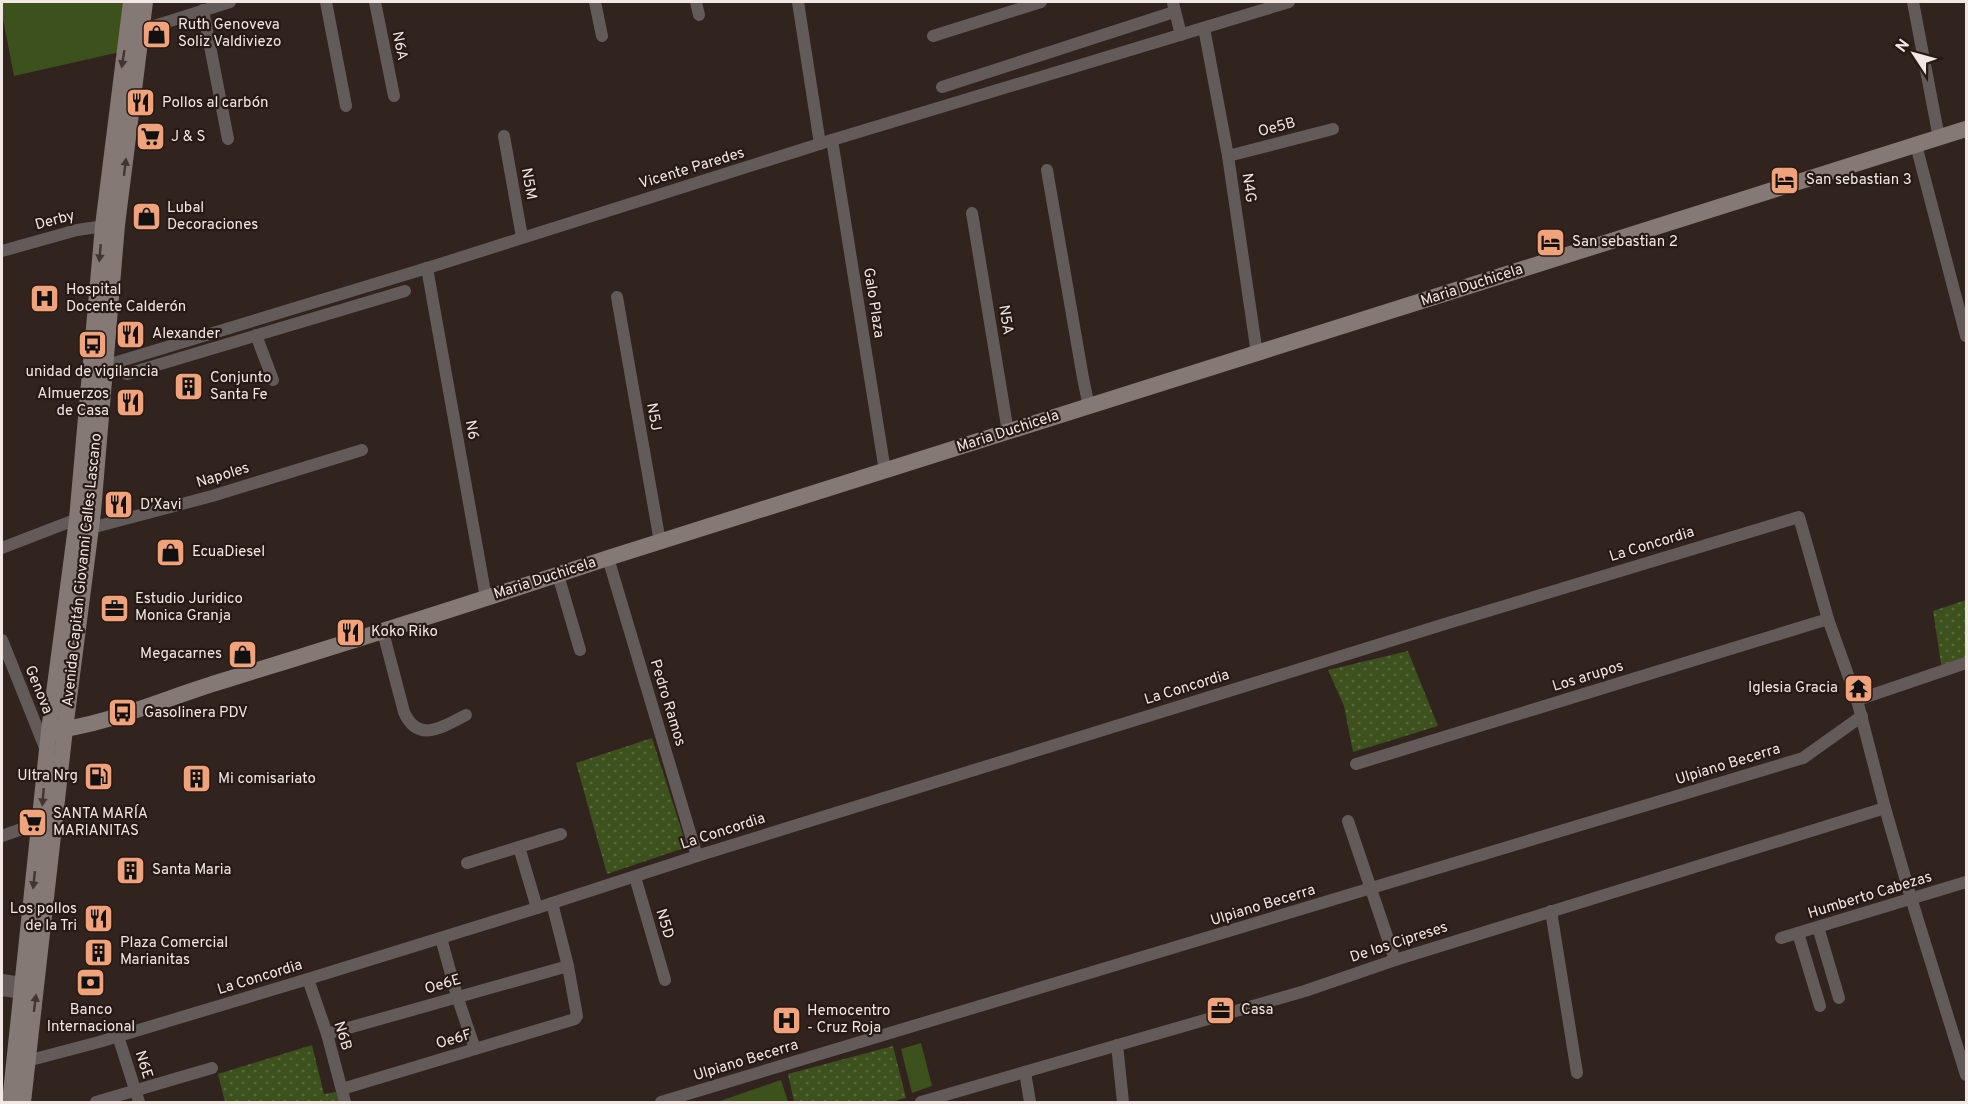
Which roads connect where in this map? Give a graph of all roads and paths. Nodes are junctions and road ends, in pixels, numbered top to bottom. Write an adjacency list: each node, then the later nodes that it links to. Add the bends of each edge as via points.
1 (131, 2): 16 (main road, Avenida Capitán Giovanni Calles Lascano)
2 (145, 2): 16 (main road, Avenida Capitán Giovanni Calles Lascano)
3 (230, 2): 13 (street)
4 (326, 2): 22 (street)
5 (375, 2): 21 (street, N6A)
6 (595, 2): 18 (street)
7 (696, 2): 14 (street)
8 (798, 2): 28 (street, Galo Plaza)
9 (1041, 2): 19 (street)
10 (1289, 2): 15 (street, Vicente Paredes)
11 (1913, 2): 26 (street)
12 (1174, 5): 17 (street); 20 (street)
13 (203, 10): 16 (street); 27 (street)
14 (699, 15)
15 (1204, 28): 17 (street, Vicente Paredes); 30 (street, N4G)
16 (135, 29): 33 (main road, Avenida Capitán Giovanni Calles Lascano)
17 (1180, 35): 28 (street, Vicente Paredes)
18 (602, 36)
19 (933, 36)
20 (942, 87)
21 (394, 96)
22 (346, 106)
23 (1333, 129): 30 (street, Oe5B)
24 (1966, 129): 26 (main road, Maria Duchicela)
25 (504, 136): 34 (street, N5M)
26 (1939, 138): 29 (main road, Maria Duchicela)
27 (228, 139)
28 (826, 142): 34 (street, Vicente Paredes); 47 (street, Galo Plaza)
29 (1916, 145): 40 (street); 41 (main road, Maria Duchicela)
30 (1228, 156): 41 (street, N4G)
31 (1047, 170): 44 (street)
32 (972, 213): 45 (street, N5A)
33 (110, 225): 35 (street, Derby); 42 (main road, Avenida Capitán Giovanni Calles Lascano); 48 (main road, Avenida Capitán Giovanni Calles Lascano, one-way to 48)
34 (522, 237): 36 (street, Vicente Paredes)
35 (2, 252)
36 (426, 268): 42 (street, Vicente Paredes); 53 (street, N6)
37 (405, 291): 39 (street)
38 (617, 297): 49 (street, N5J)
39 (256, 335): 42 (street, via 127,374); 43 (street)
40 (1966, 336)
41 (1257, 354): 44 (main road, Maria Duchicela)
42 (110, 365): 48 (main road, Avenida Capitán Giovanni Calles Lascano)
43 (273, 380)
44 (1089, 406): 45 (main road, Maria Duchicela)
45 (1008, 432): 47 (main road, Maria Duchicela)
46 (362, 450): 48 (street, Napoles, via 212,496)
47 (885, 471): 49 (main road, Maria Duchicela)
48 (84, 524): 50 (street, Napoles); 62 (main road, Avenida Capitán Giovanni Calles Lascano)
49 (660, 542): 51 (main road, Maria Duchicela)
50 (2, 548)
51 (608, 558): 52 (main road, Maria Duchicela); 71 (street, Pedro Ramos)
52 (558, 575): 53 (main road, Maria Duchicela); 57 (street)
53 (486, 598): 55 (main road, Maria Duchicela)
54 (1828, 619): 59 (street, La Concordia); 64 (street, Los arupos); 71 (street, La Concordia, via 1799,517)
55 (383, 632): 60 (street, via 409,723 421,730 437,730); 62 (main road, Maria Duchicela, via 108,718)
56 (2, 640): 63 (street, Genova)
57 (580, 650)
58 (1966, 663): 59 (street)
59 (1857, 700): 61 (street, La Concordia)
60 (466, 716)
61 (1862, 716): 65 (street, La Concordia); 75 (street, Ulpiano Becerra, via 1803,758)
62 (57, 730): 63 (main road, Avenida Capitán Giovanni Calles Lascano); 66 (main road, Avenida Capitán Giovanni Calles Lascano)
63 (47, 753): 66 (main road, Avenida Capitán Giovanni Calles Lascano, one-way to 66)
64 (1356, 764)
65 (1885, 808): 76 (street, La Concordia); 79 (street, De los Cipreses)
66 (48, 819): 69 (street); 89 (main road, Avenida Capitán Giovanni Calles Lascano, one-way to 89); 98 (main road, Avenida Capitán Giovanni Calles Lascano, one-way to 66)
67 (1348, 821): 75 (street)
68 (561, 834): 70 (street)
69 (2, 836)
70 (519, 847): 72 (street); 78 (street)
71 (697, 856): 73 (street, La Concordia)
72 (467, 862)
73 (634, 877): 77 (street, La Concordia); 88 (street, N5D)
74 (1966, 882): 76 (street, Humberto Cabezas)
75 (1371, 888): 84 (street); 109 (street, Ulpiano Becerra)
76 (1911, 898): 80 (street, Humberto Cabezas); 102 (street, La Concordia)
77 (552, 903): 78 (street, La Concordia); 85 (street)
78 (537, 908): 82 (street, La Concordia)
79 (1551, 911): 84 (street, De los Cipreses); 101 (street)
80 (1818, 927): 81 (street, Humberto Cabezas); 92 (street)
81 (1798, 933): 83 (street, Humberto Cabezas); 93 (street)
82 (441, 938): 86 (street, La Concordia); 91 (street)
83 (1781, 938)
84 (1395, 960): 96 (street, De los Cipreses, via 1305,991)
85 (568, 966): 91 (street, Oe6E); 97 (street, Oe6F, via 577,1016 574,1020)
86 (308, 979): 94 (street, N6B); 95 (street, La Concordia)
87 (2, 980): 89 (street)
88 (665, 980)
89 (22, 988): 90 (street); 105 (main road, Avenida Capitán Giovanni Calles Lascano)
90 (2, 990)
91 (457, 996): 94 (street, Oe6E); 97 (street)
92 (1839, 998)
93 (1821, 1006)
94 (327, 1034): 103 (street, N6B)
95 (118, 1036): 98 (street, La Concordia); 104 (street, N6E)
96 (1117, 1046): 100 (street, De los Cipreses); 112 (street)
97 (475, 1050): 103 (street, Oe6F)
98 (27, 1060): 106 (main road, Avenida Capitán Giovanni Calles Lascano)
99 (212, 1068): 104 (street)
100 (1025, 1072): 110 (street, De los Cipreses); 111 (street)
101 (1577, 1073)
102 (1966, 1075)
103 (342, 1089): 108 (street, N6B)
104 (137, 1097): 107 (street)
105 (9, 1102)
106 (23, 1102)
107 (96, 1102)
108 (345, 1102)
109 (661, 1102)
110 (921, 1102)
111 (1030, 1102)
112 (1123, 1102)

